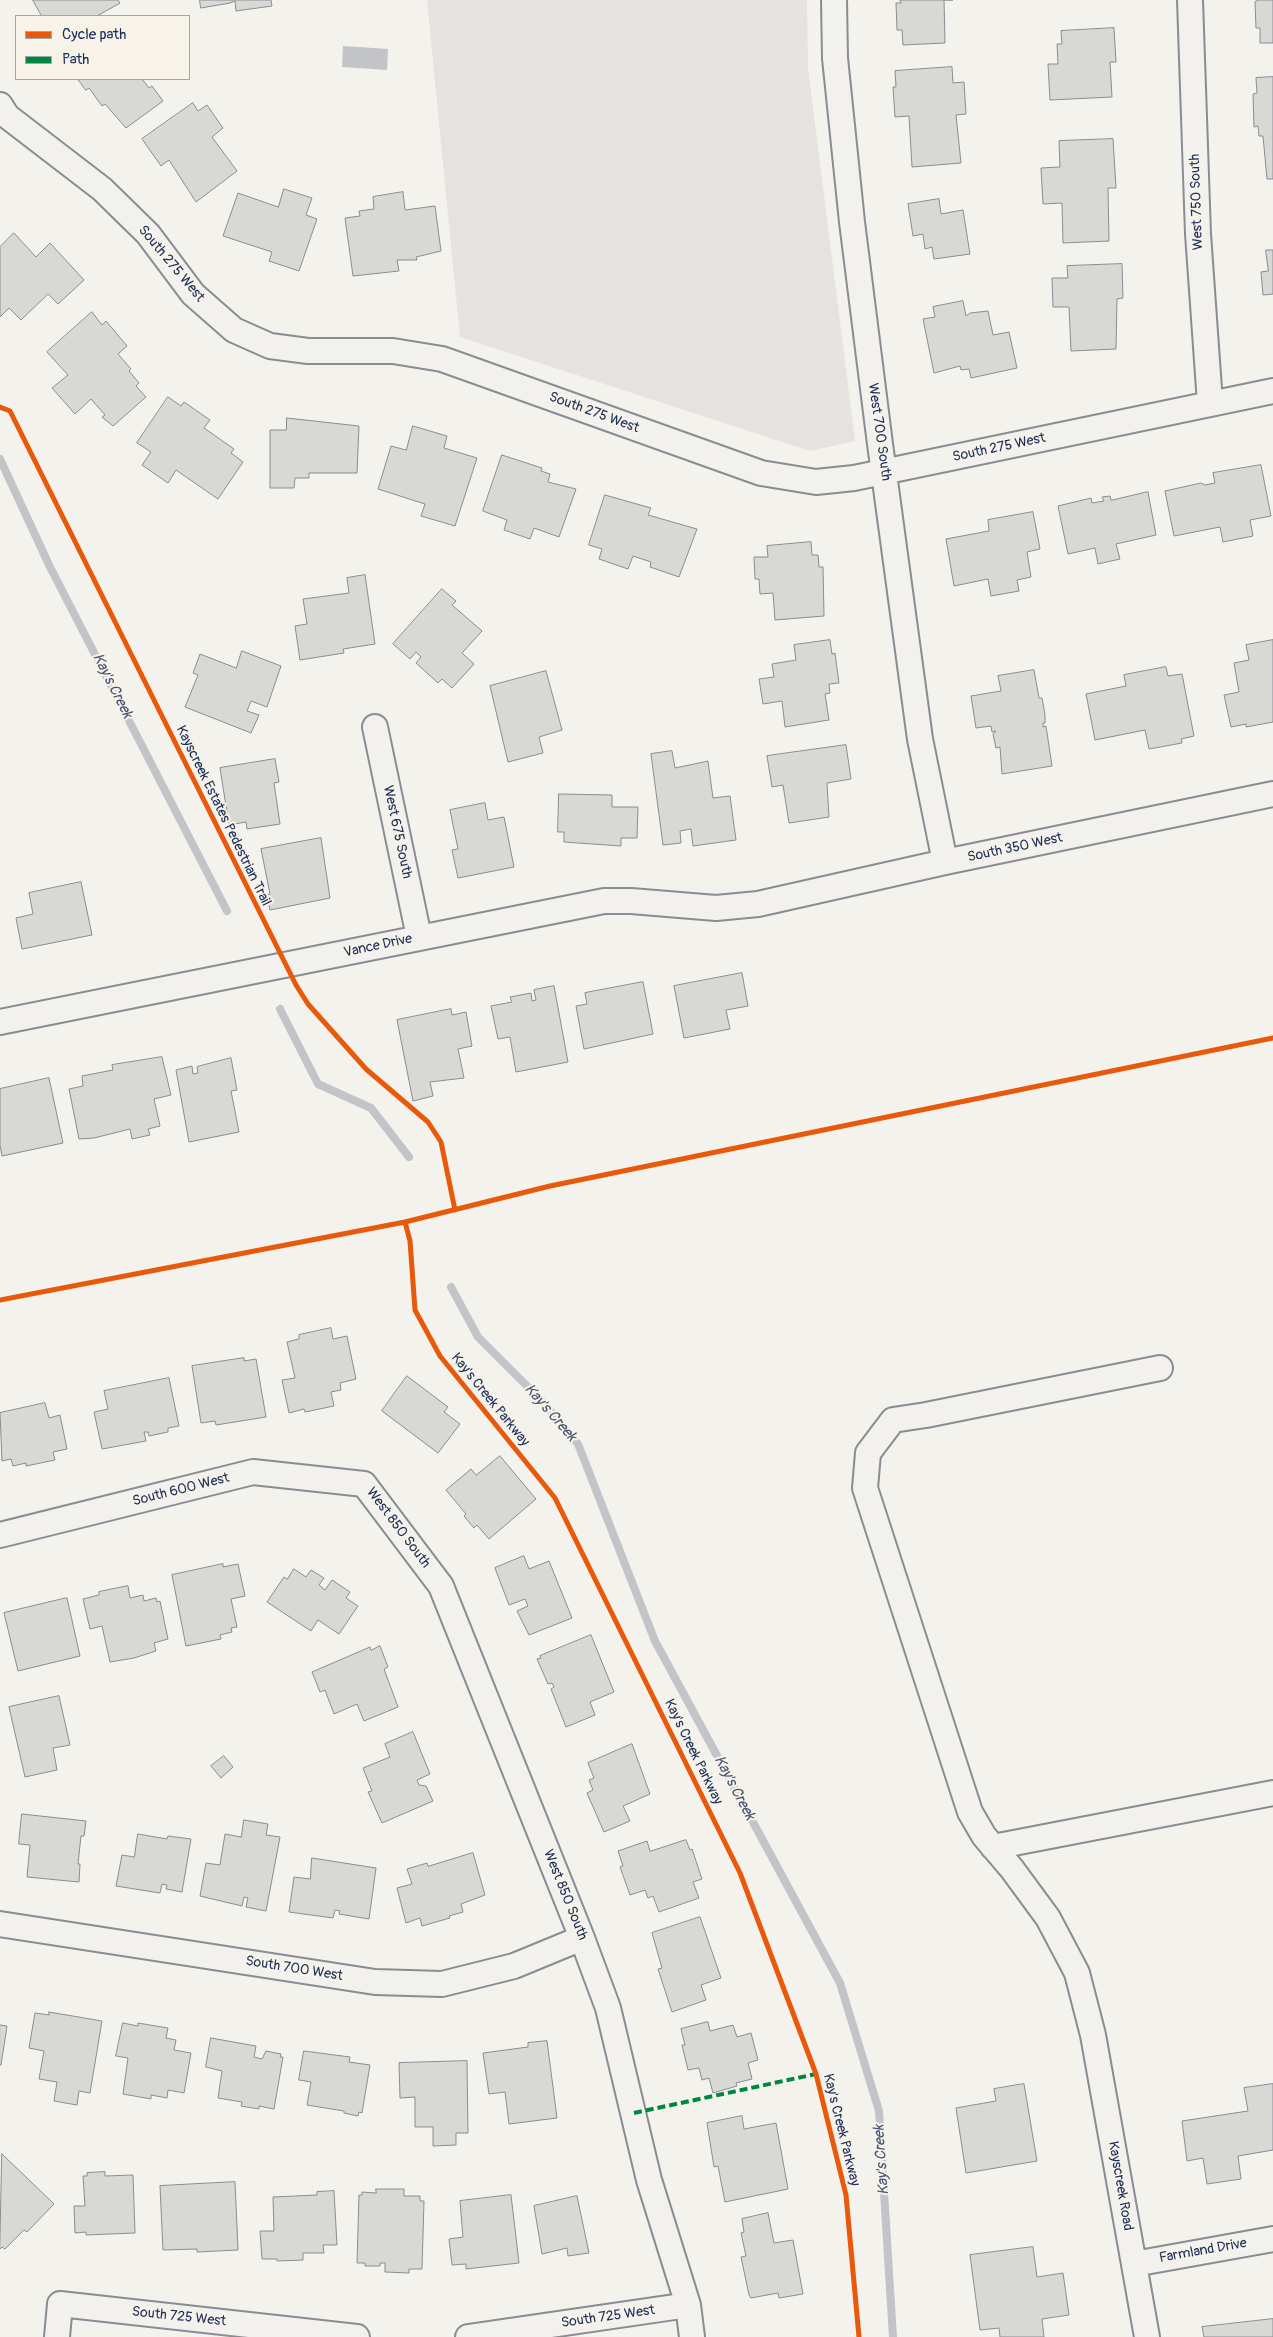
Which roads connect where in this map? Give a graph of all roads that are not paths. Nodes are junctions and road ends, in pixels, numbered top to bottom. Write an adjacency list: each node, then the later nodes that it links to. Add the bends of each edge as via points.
1 (834, 0): 6 (street, West 700 South, via 835,58 852,222)
2 (1190, 0): 5 (street, West 750 South, via 1198,234)
3 (0, 105): 6 (street, South 275 West, via 7,116 102,189 148,234 193,294 234,330 270,346 308,351 393,351 442,359 761,473 816,482)
4 (1273, 391): 5 (street, South 275 West)
5 (1210, 403): 6 (street, South 275 West)
6 (884, 473): 9 (street, West 700 South, via 920,739)
7 (375, 727): 11 (street, West 675 South)
8 (1273, 794): 9 (street, South 350 West)
9 (944, 862): 10 (street, South 350 West)
10 (758, 904): 11 (street, Vance Drive, via 716,908 604,901)
11 (419, 937): 12 (street, Vance Drive)
12 (0, 1022)
13 (1160, 1368): 17 (street, Kayscreek Road, via 894,1420 868,1453 865,1488 970,1812)
14 (364, 1484): 15 (street, South 600 West, via 253,1472); 19 (street, West 850 South, via 441,1586)
15 (0, 1534)
16 (1273, 1793): 17 (street)
17 (993, 1847): 21 (street, Kayscreek Road, via 1048,1918 1077,1973 1093,2035)
18 (0, 1924): 19 (street, South 700 West, via 376,1982 442,1984 514,1966)
19 (582, 1938): 22 (street, West 850 South, via 608,2008 649,2180)
20 (1273, 2239): 21 (street, Farmland Drive)
21 (1134, 2264): 27 (street, Kayscreek Road)
22 (688, 2305): 25 (street, South 725 West); 26 (street, West 850 South)
23 (57, 2337): 24 (street, South 725 West, via 60,2304)
24 (357, 2337)
25 (468, 2337)
26 (692, 2337)
27 (1147, 2337)

